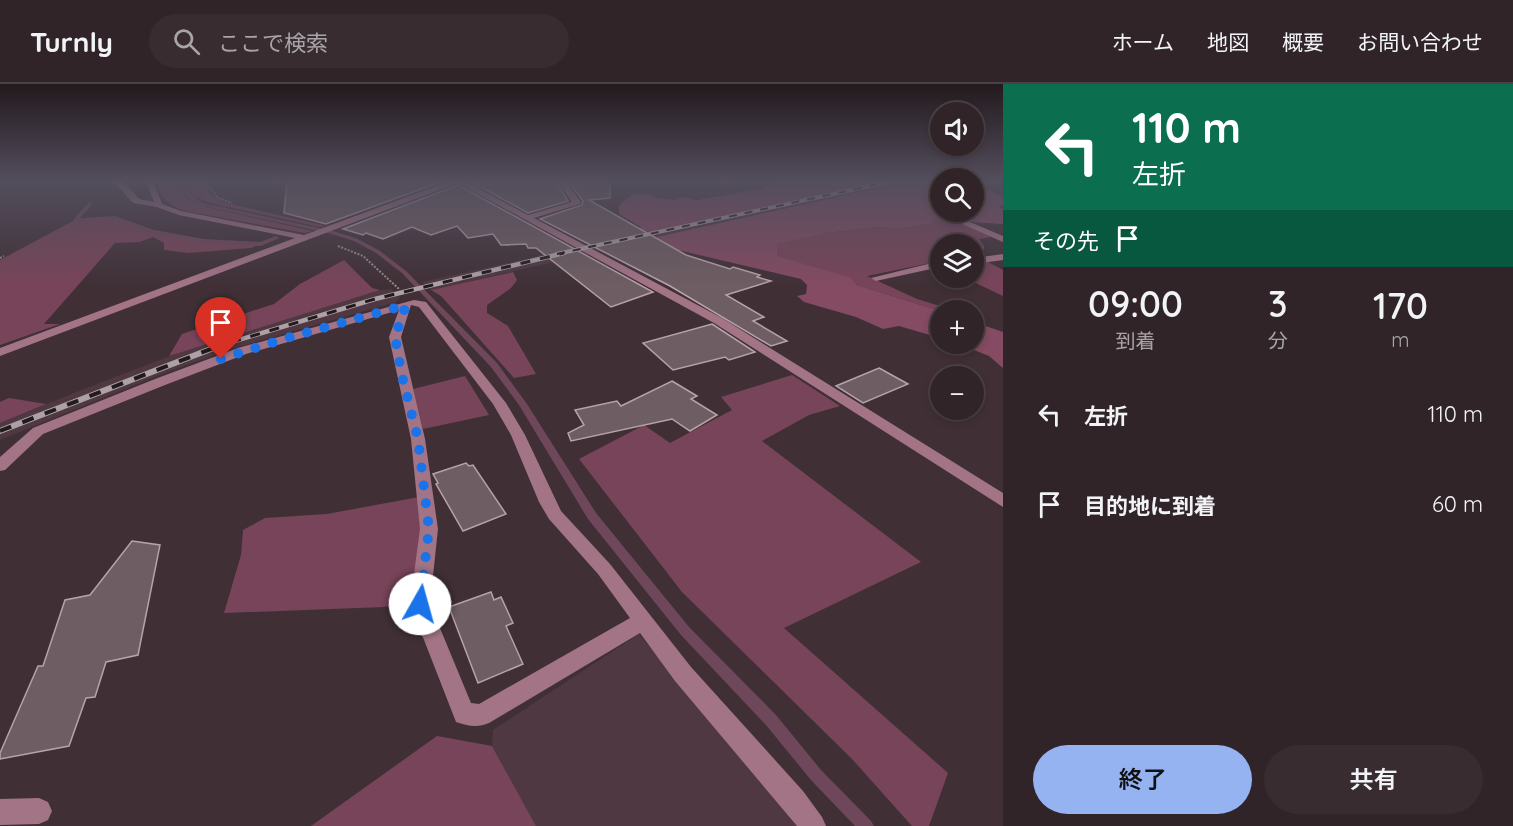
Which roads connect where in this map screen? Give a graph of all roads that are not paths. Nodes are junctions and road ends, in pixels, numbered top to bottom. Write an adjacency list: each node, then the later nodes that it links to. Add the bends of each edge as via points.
1 (194, 216): 7 (street)
2 (363, 216): 7 (street)
3 (521, 216): 5 (street)
4 (533, 216): 5 (street)
5 (525, 218): 16 (street, via 633,272 753,342)
6 (964, 222): 8 (street)
7 (309, 236): 14 (street)
8 (1003, 239)
9 (1003, 257): 10 (street)
10 (984, 260)
11 (930, 266): 12 (street)
12 (876, 278)
13 (414, 303): 17 (street, via 422,304 499,403 555,515 604,569)
14 (0, 352)
15 (0, 466): 17 (street, via 38,431 160,382 242,351 406,305 395,337 418,439 429,529 420,604 464,714 481,715)
16 (1003, 501)
17 (643, 621): 20 (street, via 683,674)
18 (39, 811): 19 (street)
19 (0, 812)
20 (813, 826)

